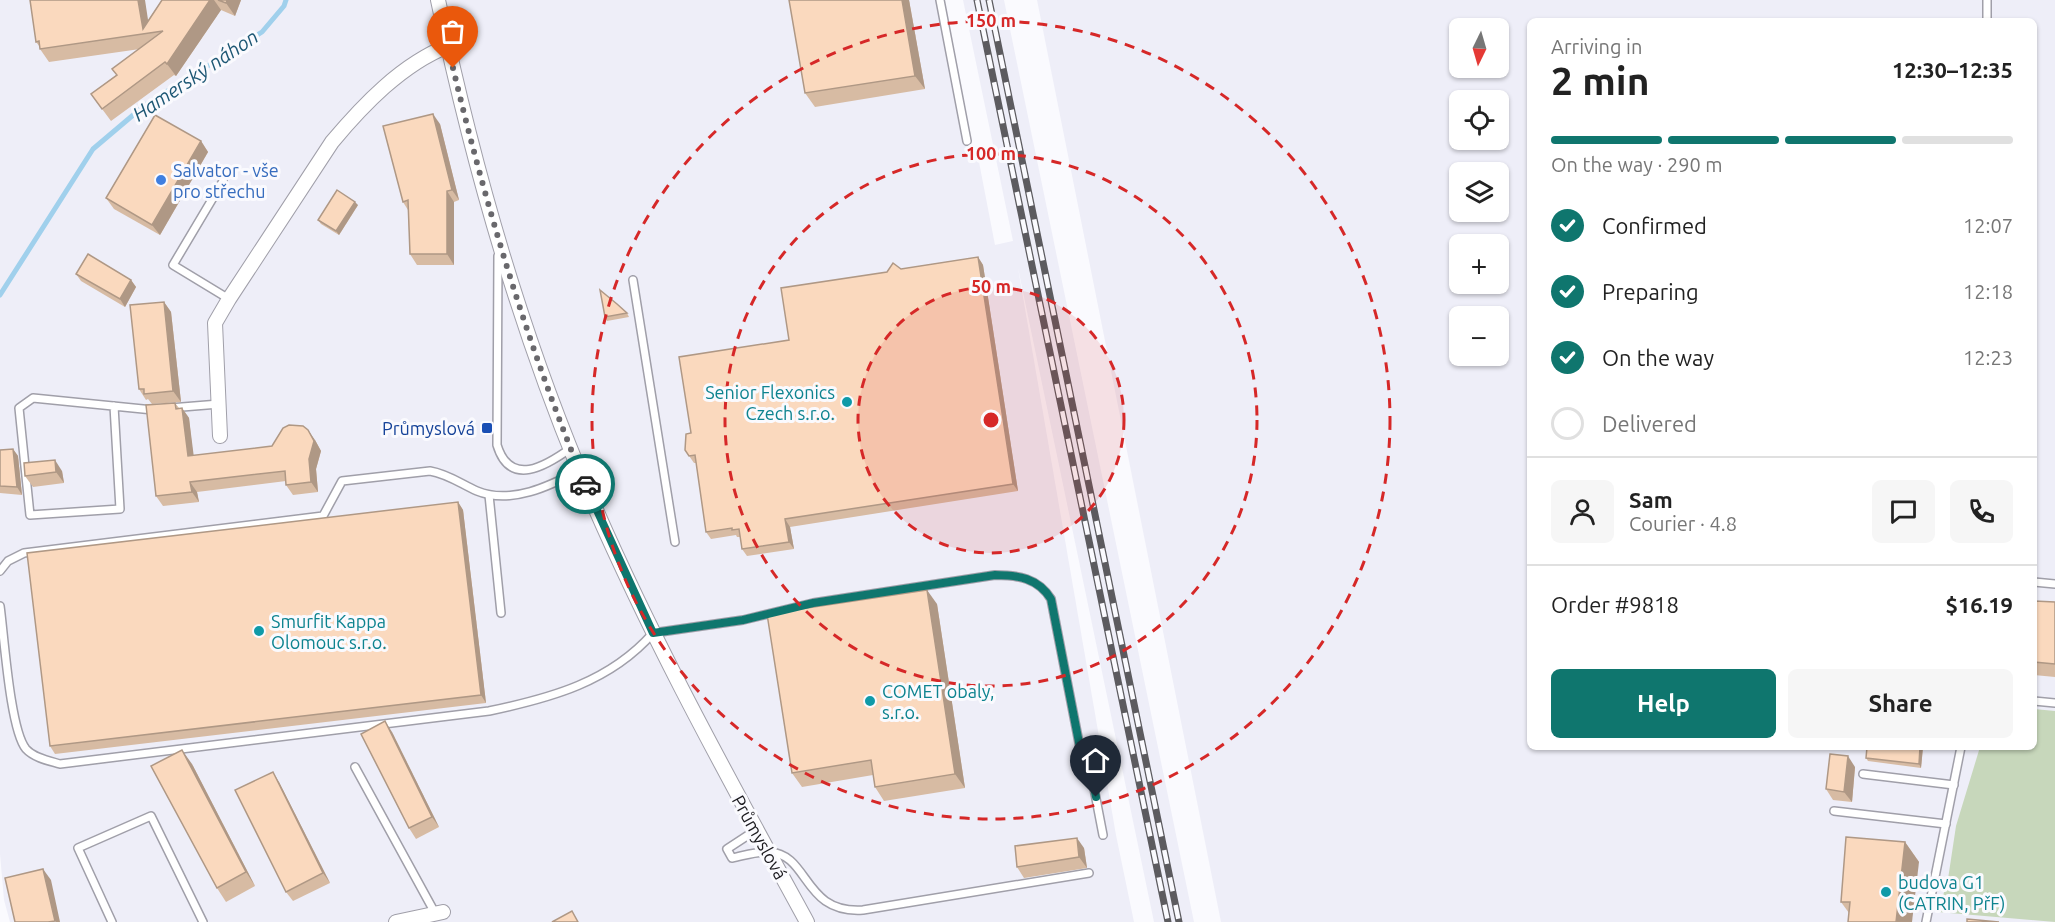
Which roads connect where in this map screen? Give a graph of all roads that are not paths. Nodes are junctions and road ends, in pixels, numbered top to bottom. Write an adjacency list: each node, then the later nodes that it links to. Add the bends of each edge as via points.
1 (438, 0): 5 (street, Průmyslová)
2 (940, 0): 6 (lane)
3 (1987, 0): 4 (lane)
4 (1987, 18)
5 (448, 46): 8 (street, Průmyslová); 10 (street, via 416,62 351,119)
6 (967, 141)
7 (223, 181): 10 (lane, via 172,265)
8 (498, 242): 14 (street, Průmyslová); 14 (lane, via 497,446 501,458 510,466 525,470 549,464)
9 (633, 280): 17 (lane)
10 (229, 299): 11 (street, via 215,323)
11 (219, 404): 12 (lane, via 150,410); 13 (street)
12 (114, 406): 12 (lane, via 120,509 30,515 19,408 33,398)
13 (220, 436)
14 (571, 448): 15 (street, Průmyslová)
15 (580, 470): 16 (lane, via 544,489); 23 (street, Průmyslová)
16 (489, 495): 18 (lane, via 443,473 430,471 342,481 323,516 24,553 8,561); 22 (lane)
17 (675, 542)
18 (0, 571)
19 (2037, 582): 20 (lane)
20 (2055, 584)
21 (0, 606): 23 (lane, via 16,723 26,749 60,764 489,711 540,701 599,676 634,655)
22 (501, 613)
23 (653, 633): 32 (street, Průmyslová); 33 (lane, via 995,575 1027,579 1038,584 1051,599 1082,758 1092,778)
24 (2037, 701): 25 (lane)
25 (2055, 703)
26 (1960, 750): 29 (lane)
27 (355, 766): 36 (lane)
28 (1863, 774): 29 (lane)
29 (1954, 785): 31 (lane)
30 (1834, 811): 31 (lane)
31 (1946, 824): 41 (lane)
32 (756, 830): 34 (street, Průmyslová); 34 (lane, via 727,849 732,858)
33 (1103, 835)
34 (768, 851): 35 (lane, via 788,858 818,897 847,910); 40 (street, Průmyslová)
35 (1089, 873)
36 (439, 913): 39 (street)
37 (201, 921): 38 (lane, via 151,816 78,848)
38 (112, 922)
39 (396, 922)
40 (807, 922)
41 (1926, 922)

